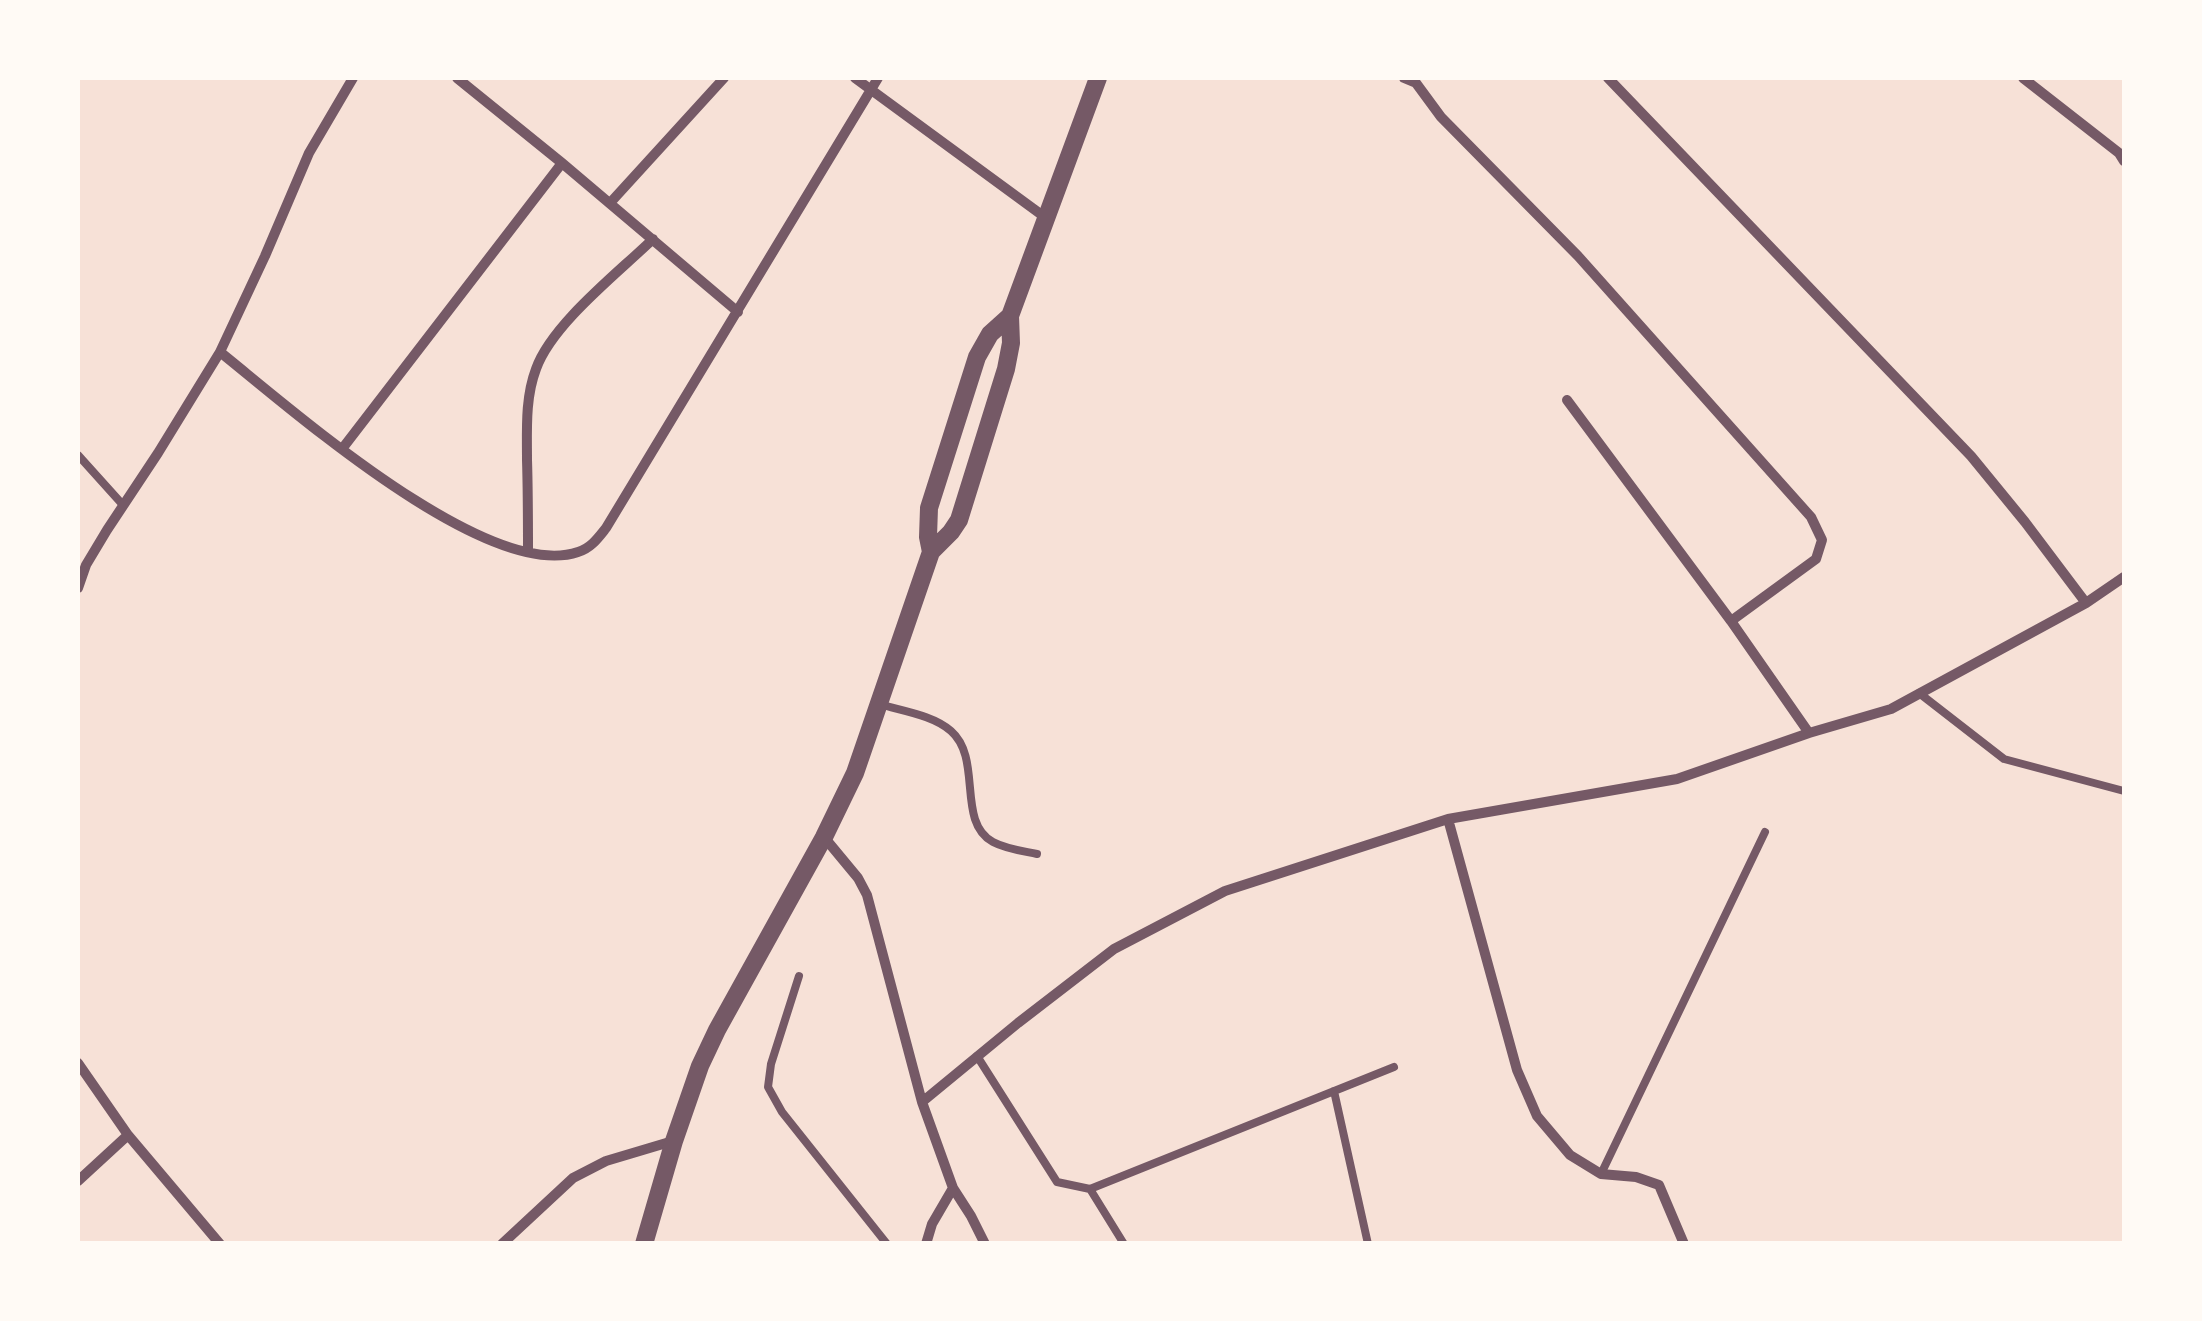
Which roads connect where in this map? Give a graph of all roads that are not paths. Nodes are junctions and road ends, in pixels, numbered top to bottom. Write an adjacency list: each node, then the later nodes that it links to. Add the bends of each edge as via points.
1 (353, 78): 19 (street, via 310,153)
2 (456, 78): 13 (street)
3 (724, 78): 14 (street)
4 (855, 78): 11 (street)
5 (878, 78): 11 (street)
6 (1098, 78): 15 (street)
7 (1404, 78): 10 (street)
8 (1608, 78): 28 (street, via 1971,456)
9 (2022, 78): 12 (street)
10 (1419, 80): 29 (street, via 1441,117 1578,256 1812,517 1822,540 1816,559)
11 (869, 90): 15 (street); 17 (street)
12 (2124, 161)
13 (562, 163): 14 (street); 21 (street)
14 (610, 203): 16 (street)
15 (1046, 218): 18 (street)
16 (653, 239): 17 (street); 24 (street, via 572,316 536,366 528,395)
17 (738, 312): 24 (street, via 595,543 558,556)
18 (1010, 316): 25 (street, via 1006,369 959,520); 25 (street, via 977,357 929,508)
19 (220, 352): 21 (street); 23 (street)
20 (1567, 400): 29 (street)
21 (342, 449): 24 (street, via 422,506)
22 (78, 455): 23 (lane)
23 (124, 506): 27 (street)
24 (528, 552)
25 (931, 552): 31 (street)
26 (2124, 578): 28 (street)
27 (78, 588)
28 (2086, 602): 30 (street)
29 (1731, 621): 32 (street)
30 (1920, 693): 32 (street); 33 (lane, via 2004,759)
31 (880, 704): 36 (street); 37 (lane, via 949,729 966,752 982,834)
32 (1809, 734): 34 (street, via 1677,779)
33 (2124, 791)
34 (1448, 819): 39 (street, via 1224,891 1114,949); 46 (street, via 1517,1070 1536,1116 1570,1155)
35 (1765, 832): 46 (lane)
36 (824, 837): 43 (street, via 867,896); 45 (street, via 717,1030)
37 (1038, 854)
38 (799, 976): 53 (lane, via 768,1087)
39 (978, 1056): 43 (street); 49 (lane, via 1056,1182)
40 (78, 1063): 44 (street)
41 (1394, 1067): 42 (lane)
42 (1334, 1091): 49 (lane); 57 (lane)
43 (922, 1102): 48 (street)
44 (128, 1134): 47 (street); 50 (street)
45 (674, 1141): 51 (street, via 573,1178); 52 (street)
46 (1602, 1174): 58 (street, via 1659,1185)
47 (78, 1181)
48 (953, 1188): 54 (street); 55 (street)
49 (1090, 1188): 56 (lane)
50 (220, 1244)
51 (502, 1244)
52 (644, 1244)
53 (887, 1244)
54 (926, 1244)
55 (985, 1244)
56 (1124, 1244)
57 (1368, 1244)
58 (1684, 1244)

